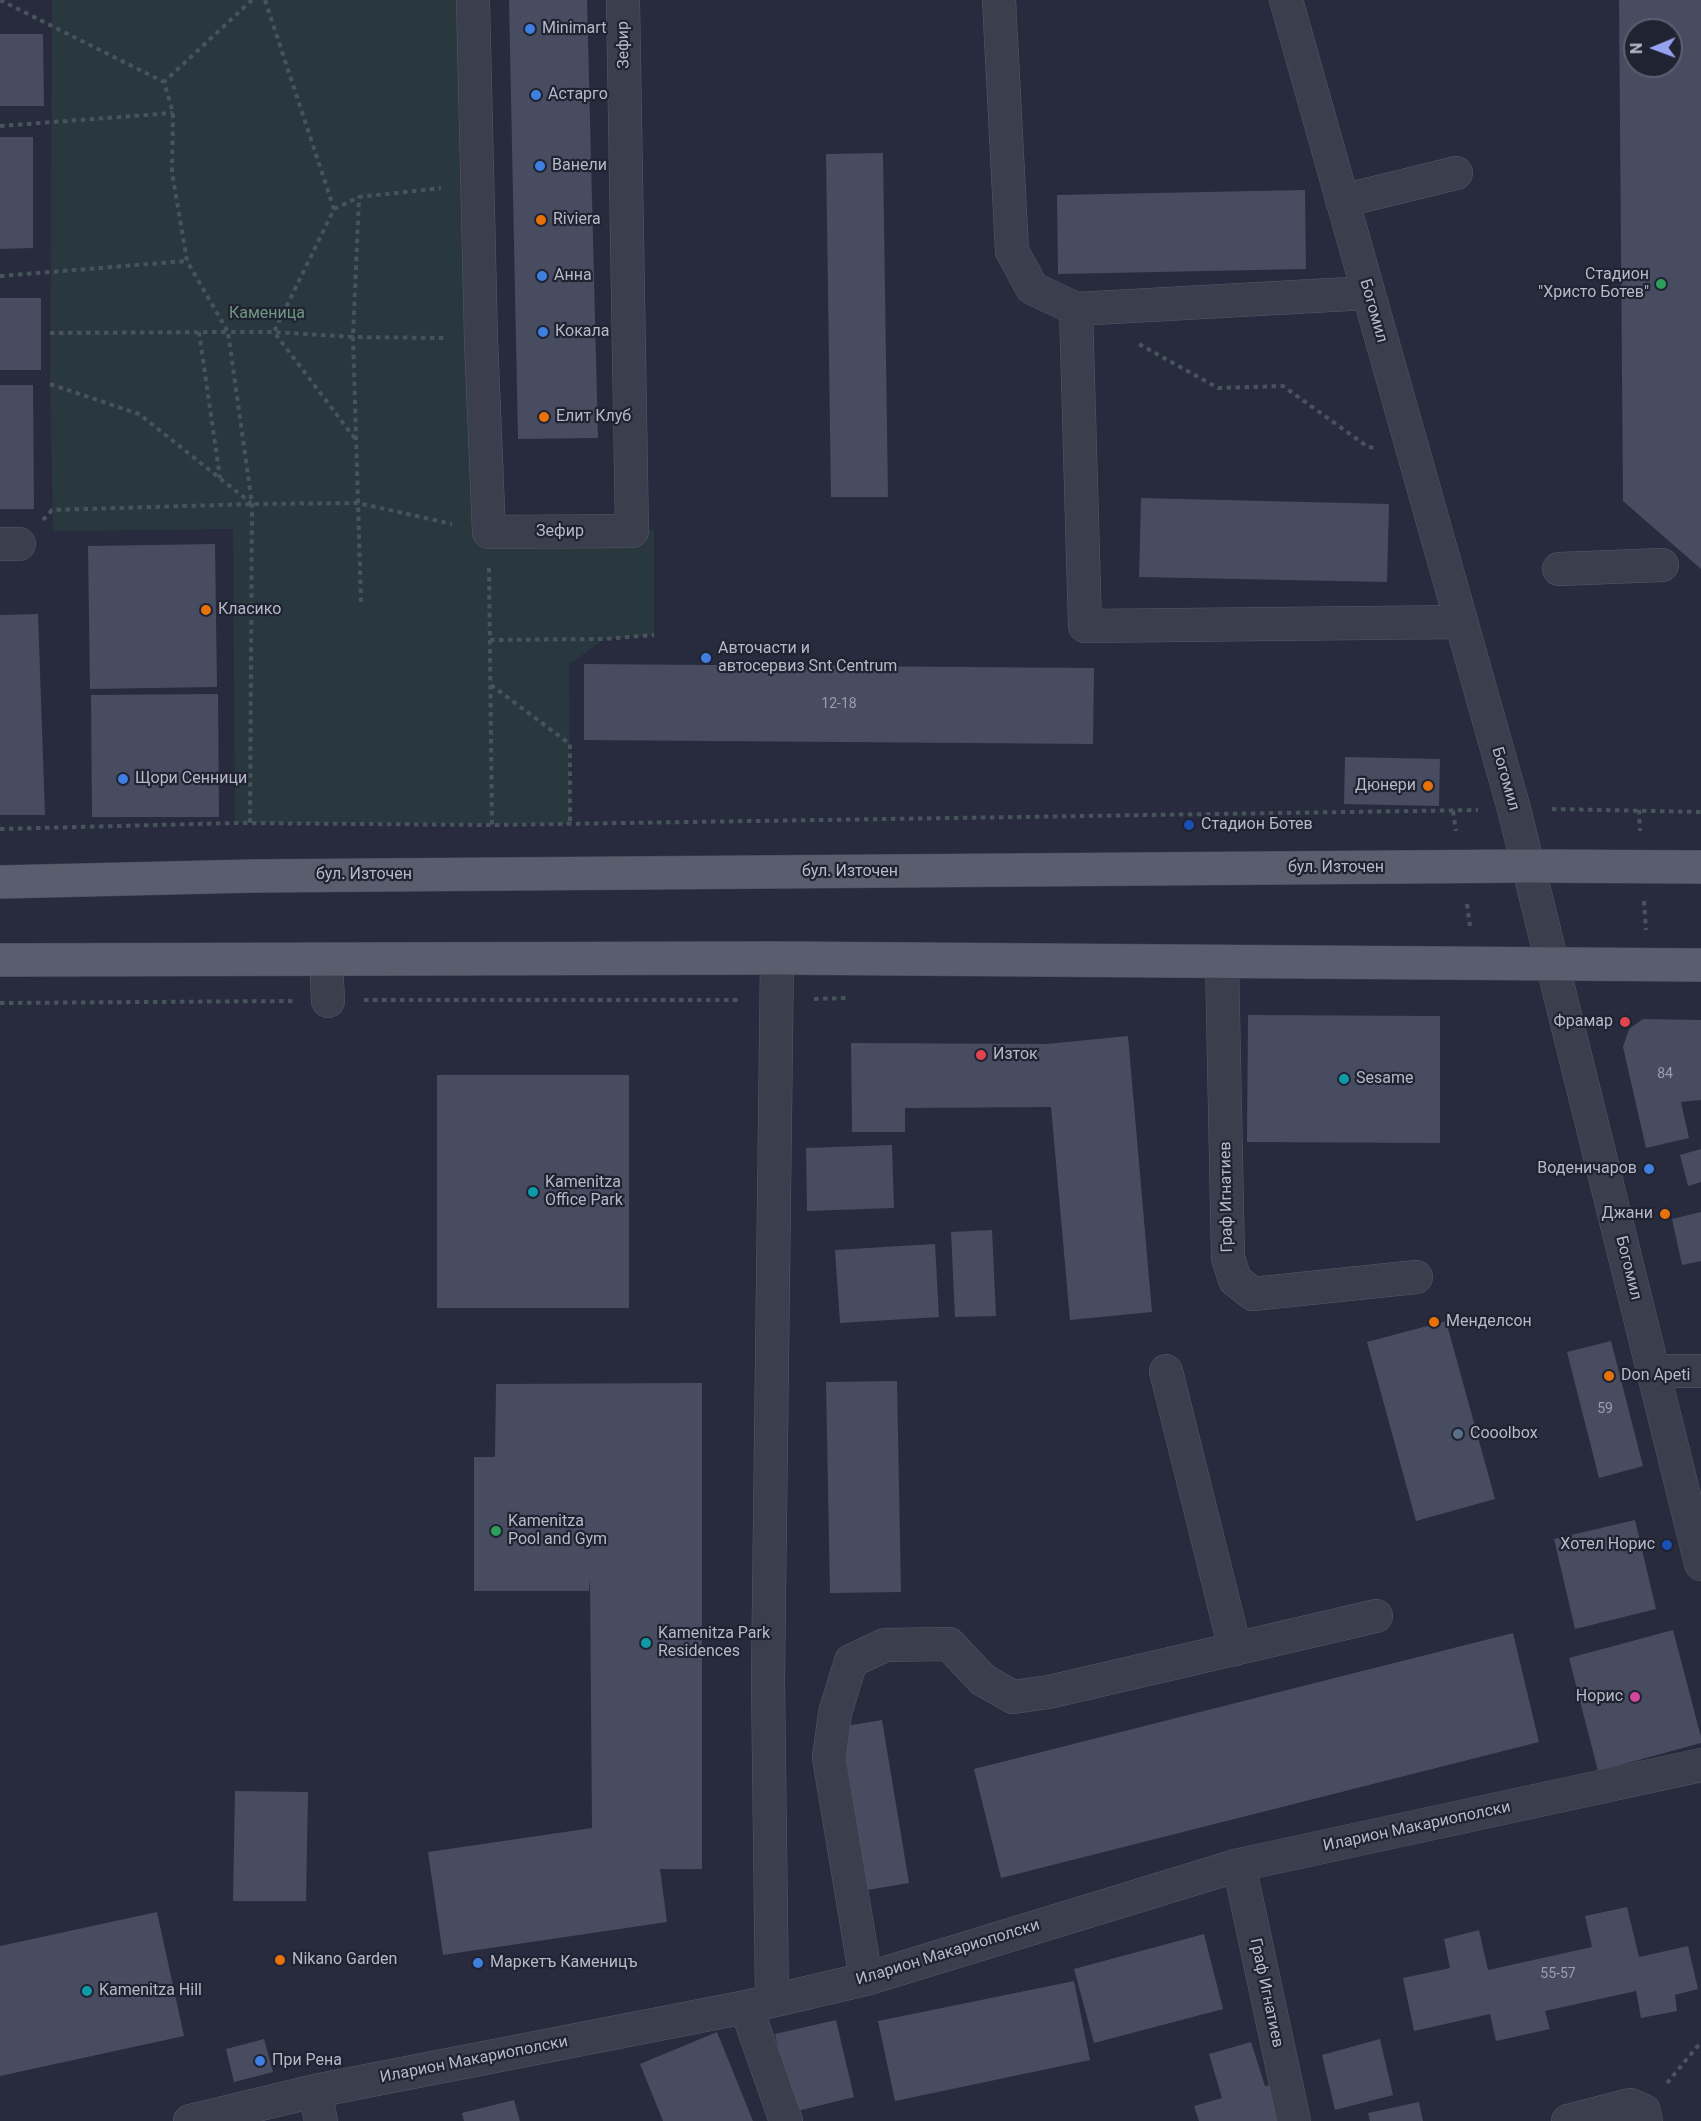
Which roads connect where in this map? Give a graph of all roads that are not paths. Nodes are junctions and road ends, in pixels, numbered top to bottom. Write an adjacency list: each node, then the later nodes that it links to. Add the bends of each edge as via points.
1 (473, 0): 2 (street, Зефир, via 489,532 632,531)
2 (623, 0)
3 (999, 0): 8 (street, via 1012,251 1032,288)
4 (1286, 0): 6 (street, Богомил)
5 (1456, 173): 6 (street)
6 (1342, 201): 7 (street, Богомил)
7 (1368, 293): 8 (street); 11 (street, Богомил)
8 (1076, 309): 11 (street, via 1085,626)
9 (1662, 565): 10 (street)
10 (1559, 569)
11 (1461, 622): 12 (street, Богомил)
12 (1528, 866): 13 (main road, бул. Източен); 14 (main road, бул. Източен, via 253,876); 19 (street, Богомил)
13 (1701, 867)
14 (0, 882)
15 (777, 958): 17 (main road); 18 (main road); 32 (street, via 768,1679)
16 (0, 960): 17 (main road)
17 (326, 960): 21 (street)
18 (1222, 962): 19 (main road); 22 (street, Граф Игнатиев, via 1228,1258 1235,1280 1252,1294)
19 (1552, 963): 20 (main road); 24 (street, Богомил)
20 (1701, 965)
21 (328, 1000)
22 (1416, 1277)
23 (1166, 1371): 28 (street)
24 (1653, 1371): 25 (street); 26 (street, Богомил)
25 (1701, 1371)
26 (1701, 1564)
27 (1376, 1616): 28 (street)
28 (1235, 1649): 31 (street, via 1013,1697 983,1680 950,1644 885,1645 850,1661 829,1758)
29 (1701, 1765): 30 (street, Иларион Макариополски)
30 (1239, 1865): 31 (street, Иларион Макариополски); 36 (street, Граф Игнатиев)
31 (866, 1979): 32 (street, Иларион Макариополски)
32 (759, 2004): 33 (street, Иларион Макариополски); 35 (street)
33 (318, 2106): 34 (street, Иларион Макариополски)
34 (190, 2121)
35 (786, 2121)
36 (1294, 2121)
37 (1568, 2121): 38 (street, via 1630,2105 1644,2111)
38 (1646, 2121)

